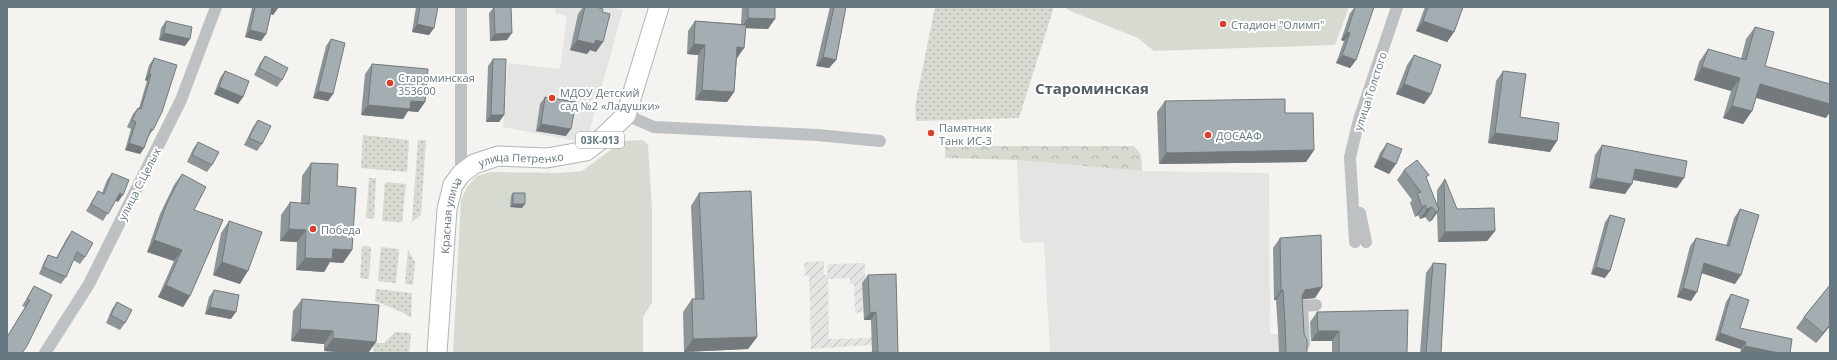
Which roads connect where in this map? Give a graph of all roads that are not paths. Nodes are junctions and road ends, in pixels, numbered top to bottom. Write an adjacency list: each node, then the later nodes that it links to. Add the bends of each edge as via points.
1 (216, 7): 11 (street, улица С.Целых, via 177,107 89,284)
2 (461, 7): 7 (street, Красная улица)
3 (659, 7): 5 (main road)
4 (1397, 7): 8 (street, улица Толстого, via 1359,120 1350,157)
5 (626, 115): 6 (street, via 654,127 817,134); 7 (main road, улица Петренко / 03К-013, via 586,151 547,158 498,156 474,164)
6 (880, 141)
7 (461, 174): 12 (main road, Красная улица / 03К-013, via 453,185 447,209)
8 (1361, 242)
9 (1316, 305): 10 (street, via 1302,306)
10 (1304, 344)
11 (46, 353)
12 (437, 353)

